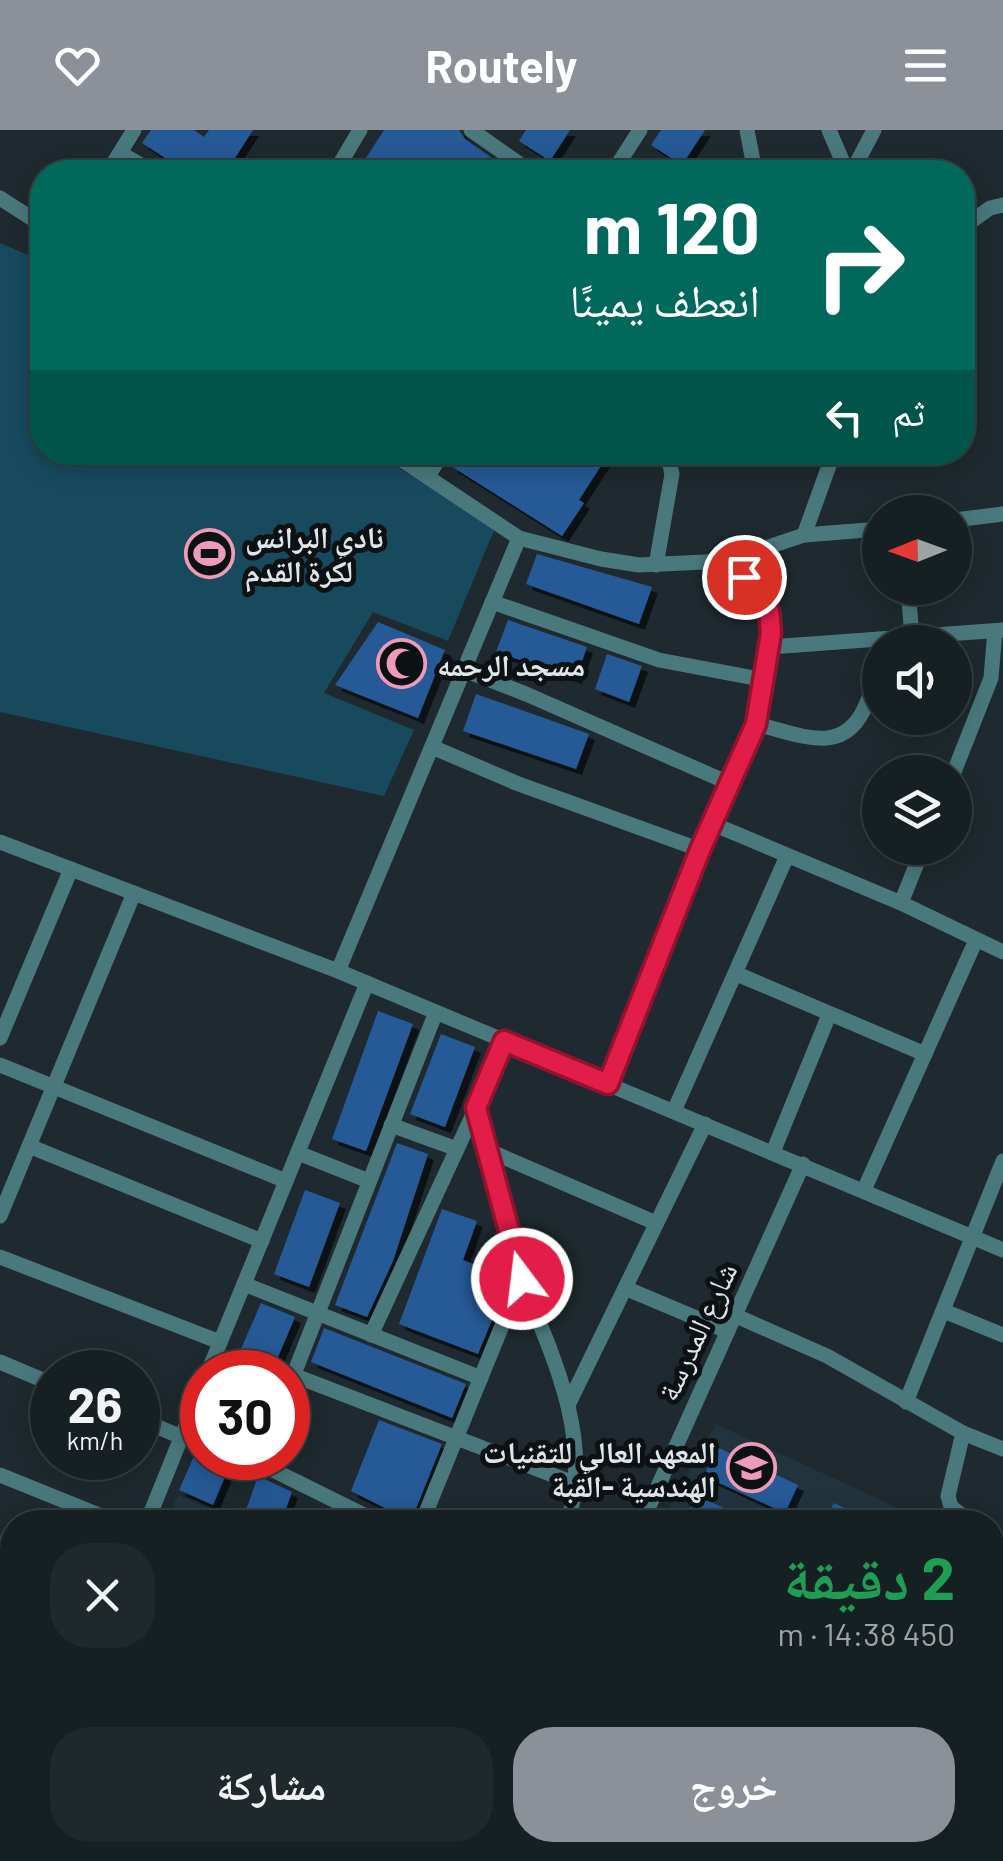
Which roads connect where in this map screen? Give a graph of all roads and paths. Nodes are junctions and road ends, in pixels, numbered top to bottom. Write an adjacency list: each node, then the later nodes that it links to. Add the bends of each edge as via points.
1 (134, 130): 9 (street)
2 (360, 130): 12 (street)
3 (471, 130): 8 (street)
4 (640, 130): 14 (street)
5 (746, 130): 15 (street)
6 (829, 130): 16 (street)
7 (874, 130): 17 (street)
8 (495, 137): 13 (street)
9 (120, 153): 10 (street); 11 (street)
10 (116, 160)
11 (132, 160)
12 (348, 160)
13 (519, 160)
14 (621, 160)
15 (752, 160)
16 (843, 160)
17 (856, 160)
18 (0, 198): 20 (street)
19 (1003, 205): 21 (street)
20 (30, 217)
21 (975, 219)
22 (411, 465): 26 (street)
23 (435, 465): 26 (street)
24 (670, 465): 33 (street)
25 (829, 465): 30 (street)
26 (428, 476): 31 (street)
27 (1003, 514): 28 (street)
28 (972, 518)
29 (862, 530): 30 (street)
30 (804, 535): 32 (street)
31 (519, 538): 33 (street); 34 (street)
32 (727, 560): 33 (street); 38 (street, via 769,611)
33 (656, 565)
34 (492, 602): 39 (street); 40 (street, via 659,660)
35 (999, 631): 36 (street); 44 (street, via 991,678)
36 (972, 633)
37 (862, 640): 38 (street)
38 (770, 646): 40 (street)
39 (464, 670): 43 (street); 45 (street)
40 (765, 680): 42 (street)
41 (862, 712): 42 (street, via 830,738)
42 (756, 724): 45 (street)
43 (432, 748): 48 (street); 57 (street)
44 (961, 755)
45 (731, 784): 46 (street)
46 (714, 824): 48 (street); 49 (street)
47 (0, 842): 51 (street)
48 (700, 850): 66 (street)
49 (788, 856): 53 (street); 58 (street)
50 (916, 865): 53 (street)
51 (70, 869): 52 (street); 62 (street)
52 (134, 893): 57 (street); 67 (street)
53 (901, 902): 55 (street)
54 (1003, 933): 56 (street)
55 (976, 940): 56 (street); 64 (street)
56 (1000, 951)
57 (338, 971): 59 (street)
58 (737, 974): 61 (street); 69 (street)
59 (367, 983): 60 (street); 76 (street)
60 (436, 1012): 63 (street); 71 (street)
61 (829, 1015): 64 (street); 75 (street)
62 (0, 1038)
63 (504, 1041): 66 (street); 68 (street)
64 (925, 1054): 81 (street)
65 (0, 1065): 67 (street)
66 (608, 1084): 69 (street)
67 (54, 1087): 72 (street); 79 (street)
68 (476, 1108): 73 (street); 74 (street)
69 (674, 1111): 70 (street)
70 (704, 1124): 75 (street); 83 (street)
71 (391, 1125): 73 (street); 80 (street)
72 (29, 1146): 82 (street); 85 (street)
73 (457, 1150): 94 (street)
74 (486, 1150): 83 (street); 88 (street)
75 (773, 1152): 78 (street)
76 (298, 1153): 79 (street); 80 (street)
77 (1003, 1161): 84 (street)
78 (803, 1164): 81 (street); 93 (street, شارع المدرسة)
79 (286, 1181): 85 (street)
80 (368, 1181): 92 (street)
81 (864, 1190): 84 (street)
82 (0, 1216)
83 (656, 1222): 90 (street)
84 (972, 1237): 86 (street); 91 (street)
85 (262, 1240): 89 (street)
86 (1003, 1250)
87 (0, 1256): 96 (street)
88 (522, 1279): 101 (street); 103 (street)
89 (244, 1284): 92 (street); 96 (street)
90 (625, 1288): 93 (street); 103 (street)
91 (944, 1311): 95 (street); 104 (street)
92 (316, 1313): 94 (street); 98 (street)
93 (731, 1323): 104 (street, via 827,1356); 117 (street, شارع المدرسة)
94 (371, 1335): 101 (street)
95 (1003, 1335)
96 (220, 1342): 97 (street)
97 (217, 1350)
98 (302, 1350)
99 (0, 1362): 100 (street)
100 (30, 1375)
101 (481, 1378): 106 (street)
102 (310, 1389): 106 (street)
103 (568, 1402): 111 (street)
104 (906, 1402): 105 (street)
105 (963, 1433): 108 (street); 118 (street, via 948,1496)
106 (456, 1440): 111 (street); 115 (street)
107 (180, 1442): 113 (street)
108 (1003, 1449)
109 (0, 1475): 112 (street)
110 (293, 1480): 114 (street)
111 (576, 1484): 116 (street)
112 (86, 1510)
113 (152, 1510)
114 (354, 1510)
115 (427, 1510)
116 (571, 1510)
117 (647, 1510)
118 (954, 1510)

